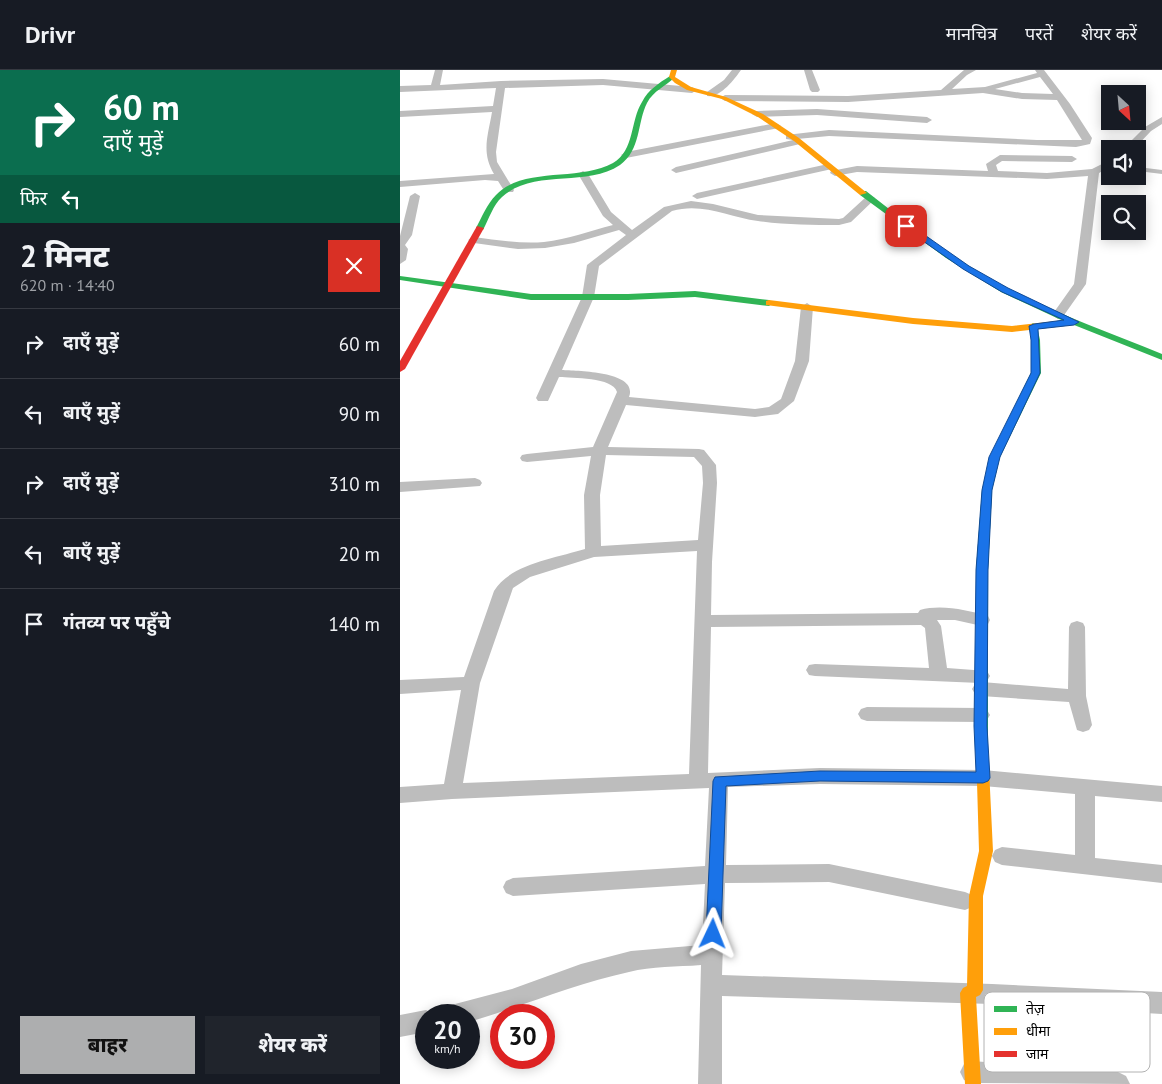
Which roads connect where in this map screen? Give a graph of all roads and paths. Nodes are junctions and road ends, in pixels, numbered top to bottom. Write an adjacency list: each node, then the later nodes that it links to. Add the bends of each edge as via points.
1 (439, 70): 9 (street)
2 (737, 70): 15 (street, via 728,82)
3 (808, 70): 12 (street)
4 (966, 71): 14 (street)
5 (1041, 72): 13 (street); 16 (street)
6 (673, 74): 8 (street); 11 (street, via 678,84)
7 (501, 84): 8 (street, via 603,82); 9 (street, via 489,81); 18 (street)
8 (660, 86): 11 (street); 26 (street, via 643,105 640,123)
9 (435, 87): 10 (street)
10 (400, 89)
11 (692, 90): 15 (street)
12 (815, 90)
13 (983, 90): 14 (street); 16 (street)
14 (944, 92): 17 (street, via 848,98)
15 (710, 94): 17 (street)
16 (1060, 97): 24 (street, via 1087,138 1086,142 1037,143 829,133)
17 (724, 98): 20 (street)
18 (497, 109): 19 (street); 36 (street, via 491,152 492,162)
19 (400, 114)
20 (757, 114): 21 (street, via 817,112); 23 (street)
21 (927, 120)
22 (1162, 120): 25 (street)
23 (776, 126): 24 (street); 26 (street)
24 (793, 140): 29 (street); 30 (street)
25 (1137, 140)
26 (626, 155): 34 (street, via 610,166)
27 (1072, 159): 35 (street, via 1000,158 991,164)
28 (1101, 169): 32 (street)
29 (676, 170)
30 (832, 170): 35 (street); 39 (street); 42 (street)
31 (1146, 170): 33 (lane)
32 (1094, 172): 35 (street, via 1047,176); 53 (street, via 1080,284)
33 (1162, 172)
34 (583, 174): 38 (street, via 517,185); 44 (street, via 607,214)
35 (994, 174)
36 (502, 178): 37 (street); 38 (street)
37 (400, 184)
38 (509, 190): 46 (street, via 499,196)
39 (715, 192): 41 (street); 43 (street)
40 (415, 196): 47 (street, via 406,234)
41 (698, 197): 43 (street); 45 (street, via 668,209)
42 (870, 199): 43 (street, via 848,220 840,222 756,218); 53 (street, via 966,268)
43 (718, 208)
44 (621, 226): 45 (street); 46 (street, via 545,244 519,246)
45 (631, 235): 51 (street, via 593,265)
46 (474, 240): 50 (street)
47 (400, 245): 48 (street)
48 (400, 260)
49 (400, 278): 50 (street)
50 (449, 284): 51 (street, via 508,295); 57 (street)
51 (588, 297): 52 (street, via 695,294); 58 (street)
52 (807, 307): 55 (street, via 923,322 1012,329); 60 (street, via 802,361 787,401 773,412)
53 (1058, 315): 54 (street)
54 (1074, 322): 55 (street); 56 (street)
55 (1034, 326): 68 (street, via 1036,373 994,457 987,490)
56 (1162, 357)
57 (400, 369)
58 (555, 373): 59 (street); 60 (street, via 613,380 624,387)
59 (543, 398)
60 (620, 400): 61 (street)
61 (599, 451): 62 (street); 65 (street, via 699,453 709,465); 66 (street, via 592,495)
62 (527, 458)
63 (475, 483): 64 (street)
64 (400, 487)
65 (705, 545): 66 (street); 69 (street)
66 (593, 552): 74 (street, via 524,574 507,584)
67 (926, 614): 68 (street, via 955,614)
68 (982, 620): 73 (street)
69 (702, 621): 72 (street, via 925,619 933,626); 82 (street)
70 (1077, 627): 76 (street)
71 (815, 670): 72 (street)
72 (939, 674): 73 (street)
73 (981, 682): 76 (street); 78 (street)
74 (471, 683): 75 (street); 84 (street)
75 (400, 688)
76 (1077, 696): 79 (street)
77 (867, 714): 78 (street)
78 (981, 715): 80 (street)
79 (1083, 725)
80 (983, 778): 81 (street, via 820,776); 83 (street); 95 (street, via 986,851 976,896 975,990)
81 (719, 781): 82 (street); 89 (street)
82 (698, 782): 84 (street)
83 (1085, 786): 86 (street); 88 (street)
84 (452, 791): 85 (street)
85 (400, 795)
86 (1162, 795)
87 (1002, 856): 88 (street)
88 (1085, 866): 90 (street)
89 (716, 874): 91 (street); 92 (street, via 829,872); 93 (street)
90 (1162, 874)
91 (514, 887)
92 (964, 901)
93 (712, 954): 94 (street); 97 (street, via 631,961)
94 (711, 985): 95 (street); 101 (street)
95 (968, 993): 96 (street); 100 (street)
96 (984, 994)
97 (480, 1008)
98 (415, 1023): 99 (street)
99 (400, 1026)
100 (972, 1078): 102 (street)
101 (710, 1084)
102 (1118, 1084)

